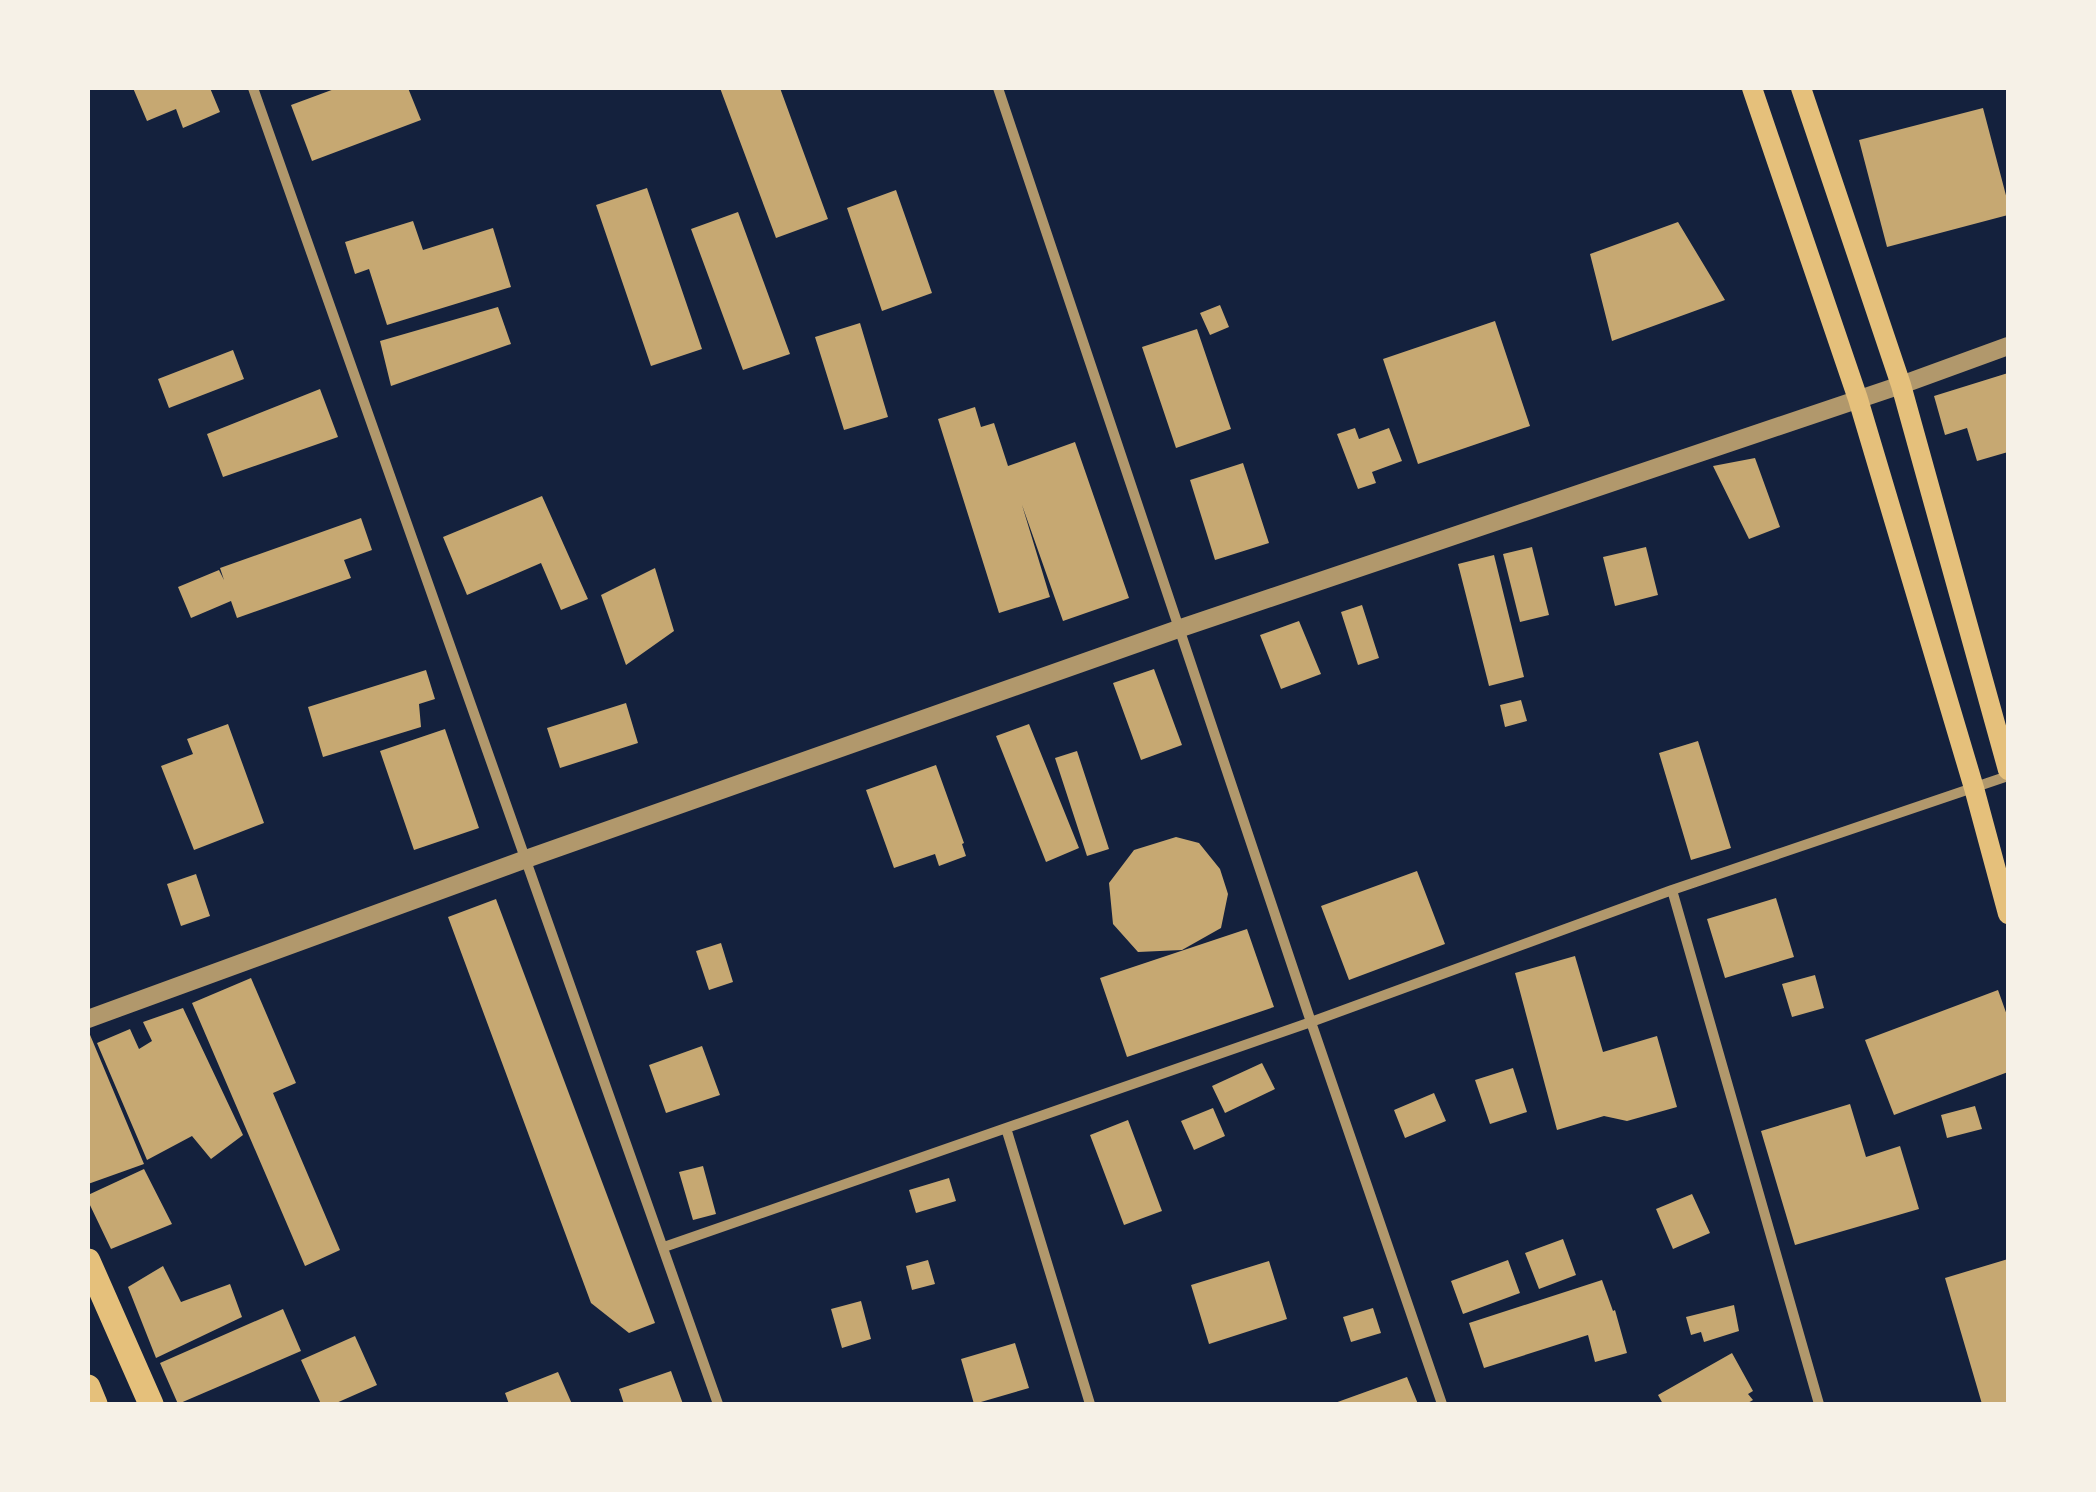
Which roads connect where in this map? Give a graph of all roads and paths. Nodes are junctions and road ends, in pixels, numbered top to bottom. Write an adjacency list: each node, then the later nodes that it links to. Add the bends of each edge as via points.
1 (253, 88): 11 (street)
2 (998, 88): 8 (street)
3 (1752, 88): 7 (main road)
4 (1801, 88): 6 (main road)
5 (2008, 346): 6 (street)
6 (1901, 385): 7 (street); 9 (main road)
7 (1858, 399): 8 (street); 10 (main road)
8 (1181, 628): 11 (street); 15 (street)
9 (2008, 773): 10 (street)
10 (1974, 788): 12 (street); 13 (main road)
11 (526, 859): 14 (street); 17 (street)
12 (1672, 890): 15 (street); 25 (street)
13 (2008, 914)
14 (88, 1018)
15 (1311, 1022): 16 (street); 24 (street)
16 (1006, 1128): 17 (street); 23 (street)
17 (664, 1246): 22 (street)
18 (88, 1261): 21 (main road)
19 (88, 1387): 20 (main road)
20 (95, 1404)
21 (151, 1404)
22 (718, 1404)
23 (1090, 1404)
24 (1442, 1404)
25 (1819, 1404)

